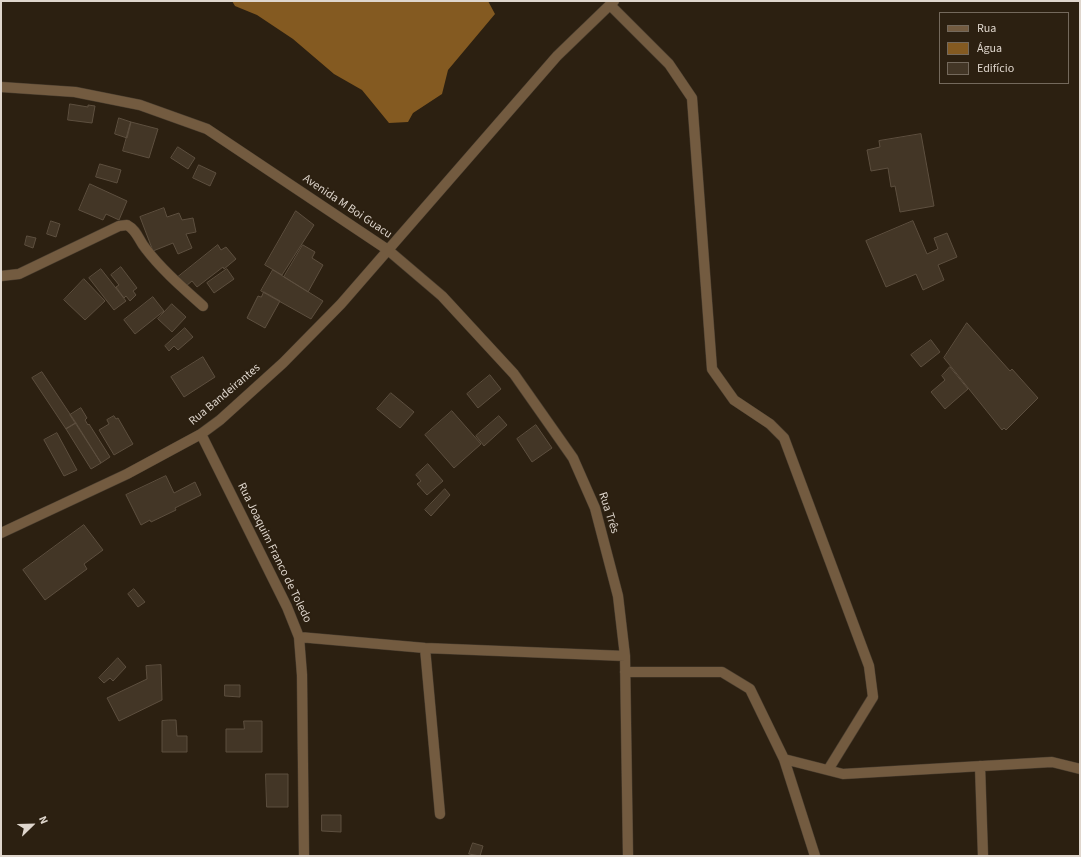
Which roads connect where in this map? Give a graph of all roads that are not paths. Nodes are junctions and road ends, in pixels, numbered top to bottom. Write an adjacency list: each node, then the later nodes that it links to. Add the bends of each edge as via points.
1 (612, 3): 3 (street, Avenida M Boi Guacu, via 557,56); 15 (street, via 669,64 692,98 712,369 734,400 770,424 784,438 869,666 874,697)
2 (1, 87): 3 (street, Avenida M Boi Guacu, via 75,92 140,105 207,129)
3 (388, 250): 6 (street, Rua Bandeirantes, via 283,363); 10 (street, Rua Três, via 442,296 514,374 573,458 599,523 618,596)
4 (1, 276): 5 (street, via 19,274 119,226 127,225 134,229 145,248 167,273)
5 (203, 306)
6 (201, 434): 7 (street, Rua Bandeirantes, via 127,474); 8 (street, Rua Joaquim Franco de Toledo, via 287,607)
7 (1, 533)
8 (299, 637): 9 (street); 17 (street, Rua Joaquim Franco de Toledo, via 302,675)
9 (425, 648): 10 (street); 16 (street)
10 (625, 656): 11 (street, Rua Três)
11 (625, 672): 12 (street, via 722,672 750,689); 18 (street, Rua Três)
12 (784, 759): 15 (street); 19 (street)
13 (980, 766): 14 (street, via 1052,762); 15 (street, via 843,774); 20 (street)
14 (1080, 769)
15 (828, 770)
16 (440, 814)
17 (304, 856)
18 (628, 856)
19 (815, 856)
20 (983, 856)

